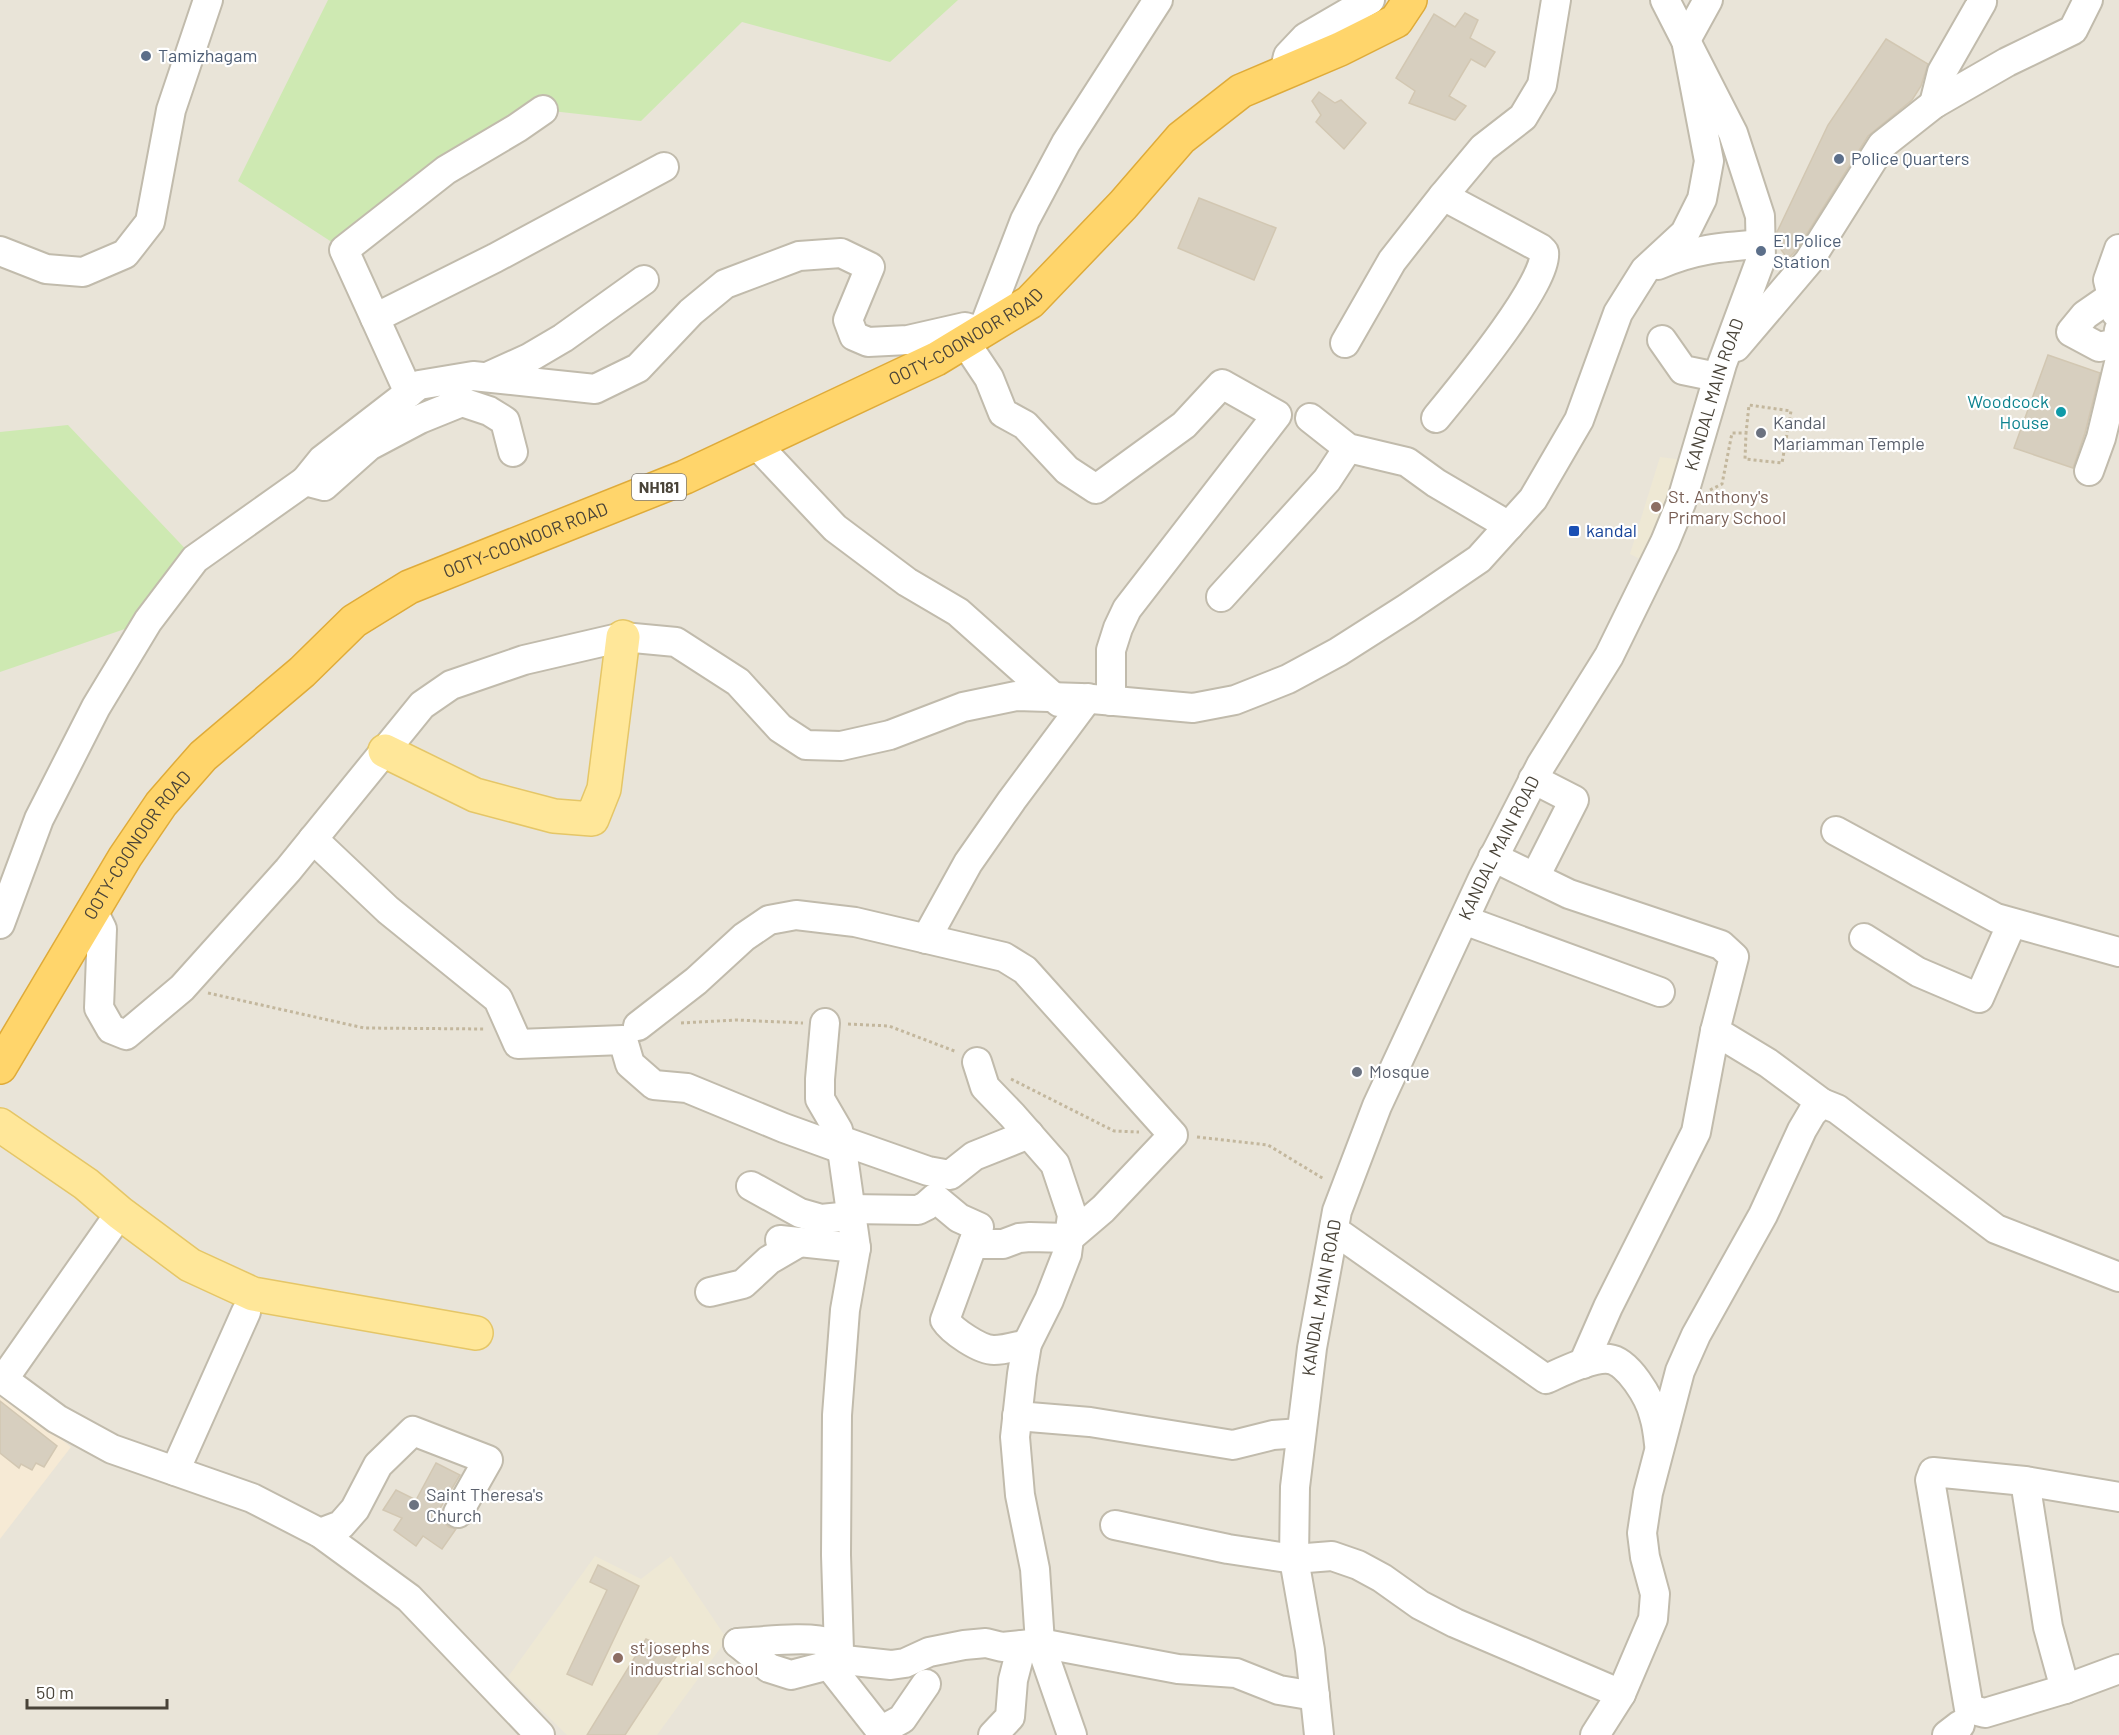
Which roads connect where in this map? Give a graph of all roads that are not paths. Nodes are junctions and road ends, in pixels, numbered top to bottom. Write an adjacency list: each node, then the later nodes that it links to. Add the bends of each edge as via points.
1 (208, 0): 18 (street, via 171,110 150,222 125,254 83,272 46,268)
2 (1158, 0): 23 (street, via 1066,143 1025,220)
3 (1370, 0): 11 (street, via 1306,37 1288,56)
4 (1410, 0): 11 (highway, OOTY-COONOOR ROAD / NH181, via 1396,21)
5 (1556, 0): 15 (street, via 1542,85 1523,117 1483,148)
6 (1665, 0): 10 (street, KANDAL MAIN ROAD)
7 (1708, 0): 10 (street)
8 (1981, 0): 12 (street, via 1942,72)
9 (2088, 0): 12 (street, via 2073,30)
10 (1686, 40): 16 (street, KANDAL MAIN ROAD, via 1733,133 1760,216); 19 (street, via 1709,161 1702,199 1685,233)
11 (1284, 73): 23 (highway, OOTY-COONOOR ROAD / NH181, via 1241,91 1181,138 1030,302)
12 (1934, 104): 26 (street, via 1882,145 1809,261)
13 (543, 110): 21 (street, via 446,170 344,250)
14 (664, 167): 21 (street)
15 (1443, 196): 25 (street, via 1392,261); 30 (street, via 1540,248 1545,258 1491,351)
16 (1761, 244): 19 (street, via 1708,248); 26 (street, KANDAL MAIN ROAD, via 1761,258)
17 (2119, 249): 22 (street, via 2108,280)
18 (0, 251)
19 (1645, 270): 36 (street, via 1618,313 1580,420 1533,499)
20 (644, 280): 27 (street, via 537,353)
21 (375, 318): 28 (street)
22 (2117, 334): 34 (street, via 2101,438)
23 (973, 337): 27 (street, via 965,327 908,340 868,342 854,336 848,321 870,267 841,254 799,256 725,285 691,312 638,368 595,389); 31 (highway, OOTY-COONOOR ROAD / NH181, via 936,359); 39 (street, via 1003,413 1025,425 1067,470 1096,489 1184,425 1222,384 1277,415 1127,609 1111,650)
24 (1662, 340): 26 (street, via 1683,370)
25 (1345, 342)
26 (1719, 371): 41 (street, KANDAL MAIN ROAD, via 1681,503 1665,542 1609,656)
27 (485, 378): 28 (street, via 473,376 419,386)
28 (409, 393): 35 (street, via 322,460)
29 (1310, 418): 32 (street)
30 (1436, 418)
31 (756, 444): 39 (street, via 836,528); 46 (highway, OOTY-COONOOR ROAD / NH181, via 685,477 409,587 354,621 302,672 203,756 161,804)
32 (1348, 448): 36 (street, via 1407,462); 37 (street, via 1327,480)
33 (513, 452): 35 (street, via 505,421 462,402 369,446 324,486)
34 (2089, 471)
35 (305, 481): 48 (street, via 195,558 148,621 96,707 39,819)
36 (1509, 526): 39 (street, via 1479,559 1407,609 1288,679 1235,700 1193,708)
37 (1221, 597)
38 (623, 637): 39 (street, via 676,642 738,682 780,728 806,745 841,746 890,735 963,707 1016,696); 40 (street, via 524,660 451,685 422,705); 40 (main road, via 604,789 592,819 554,816 475,795)
39 (1082, 703): 51 (street, via 968,863)
40 (385, 751): 43 (street)
41 (1533, 779): 44 (street, KANDAL MAIN ROAD); 45 (street, via 1574,800)
42 (1836, 831): 49 (street)
43 (313, 839): 46 (street, via 182,988 126,1035 111,1029 99,1008 102,929); 62 (street, via 387,910 498,999 518,1044 622,1041 630,1064 654,1085 687,1088 774,1124)
44 (1493, 857): 45 (street); 47 (street, KANDAL MAIN ROAD)
45 (1534, 877): 56 (street, via 1569,894 1721,945 1734,957)
46 (93, 910): 58 (highway, OOTY-COONOOR ROAD / NH181)
47 (1464, 920): 53 (street); 66 (street, KANDAL MAIN ROAD, via 1377,1107 1337,1211)
48 (0, 924)
49 (2012, 924): 50 (street, via 1979,998 1918,972); 52 (street)
50 (1864, 938)
51 (926, 939): 55 (street, via 855,922 796,915 769,920); 68 (street, via 1004,957 1025,970 1173,1135 1103,1209)
52 (2119, 952)
53 (1660, 992)
54 (825, 1023): 62 (street, via 820,1099 838,1131)
55 (638, 1026)
56 (1715, 1031): 59 (street, via 1768,1063); 77 (street, via 1696,1132)
57 (977, 1062): 61 (street, via 985,1087)
58 (0, 1068)
59 (1822, 1103): 72 (street, via 1837,1109 1996,1228); 81 (street, via 1802,1130 1762,1215 1696,1335 1680,1371)
60 (0, 1125): 65 (main road, via 86,1184)
61 (1029, 1134): 62 (street, via 974,1156 950,1175); 68 (street, via 1055,1164 1072,1215)
62 (841, 1145): 64 (street)
63 (751, 1186): 64 (street, via 821,1220)
64 (850, 1212): 70 (street, via 918,1210 935,1198 959,1218 979,1227); 71 (street)
65 (120, 1213): 75 (main road, via 190,1265 253,1294); 78 (street)
66 (1334, 1230): 77 (street, via 1546,1379); 80 (street, KANDAL MAIN ROAD)
67 (768, 1238): 69 (street)
68 (1069, 1238): 70 (street, via 1030,1237 1003,1244); 76 (street, via 1067,1254 1049,1300)
69 (800, 1242): 71 (street); 73 (street, via 769,1260 743,1284)
70 (973, 1244): 76 (street, via 945,1320 950,1328 985,1349)
71 (856, 1248): 90 (street, via 845,1310 837,1415)
72 (2119, 1277)
73 (710, 1292)
74 (246, 1312): 82 (street)
75 (476, 1333)
76 (1027, 1344): 79 (street)
77 (1583, 1364): 81 (street, via 1607,1358 1620,1362 1640,1385 1654,1414)
78 (2, 1378): 82 (street, via 57,1419 112,1449)
79 (1017, 1416): 80 (street, via 1090,1422 1233,1444); 89 (street, via 1020,1495 1035,1569)
80 (1301, 1433): 88 (street, KANDAL MAIN ROAD)
81 (1660, 1450): 94 (street, via 1642,1533 1655,1594 1653,1619)
82 (175, 1472): 87 (street, via 252,1498)
83 (2025, 1482): 84 (street); 93 (street, via 2048,1627); 93 (street, via 1933,1472 1930,1480 1969,1709 1985,1713)
84 (2119, 1497)
85 (458, 1513): 87 (street, via 488,1460 413,1431 378,1465 355,1509 341,1525)
86 (1115, 1525): 88 (street)
87 (320, 1533): 97 (street, via 410,1598)
88 (1294, 1559): 94 (street, via 1332,1556 1358,1565 1455,1623); 95 (street, KANDAL MAIN ROAD, via 1311,1650)
89 (1031, 1644): 90 (street, via 964,1645 929,1652 905,1664); 95 (street, via 1178,1669 1236,1673 1279,1690); 98 (street, via 1013,1680 1010,1717); 99 (street)
90 (837, 1659): 96 (street)
91 (2119, 1669): 93 (street)
92 (926, 1684): 96 (street, via 902,1719)
93 (2066, 1689)
94 (1622, 1694): 101 (street)
95 (1315, 1696): 100 (street, KANDAL MAIN ROAD)
96 (882, 1733)
97 (540, 1735)
98 (993, 1735)
99 (1072, 1735)
100 (1319, 1735)
101 (1595, 1735)

